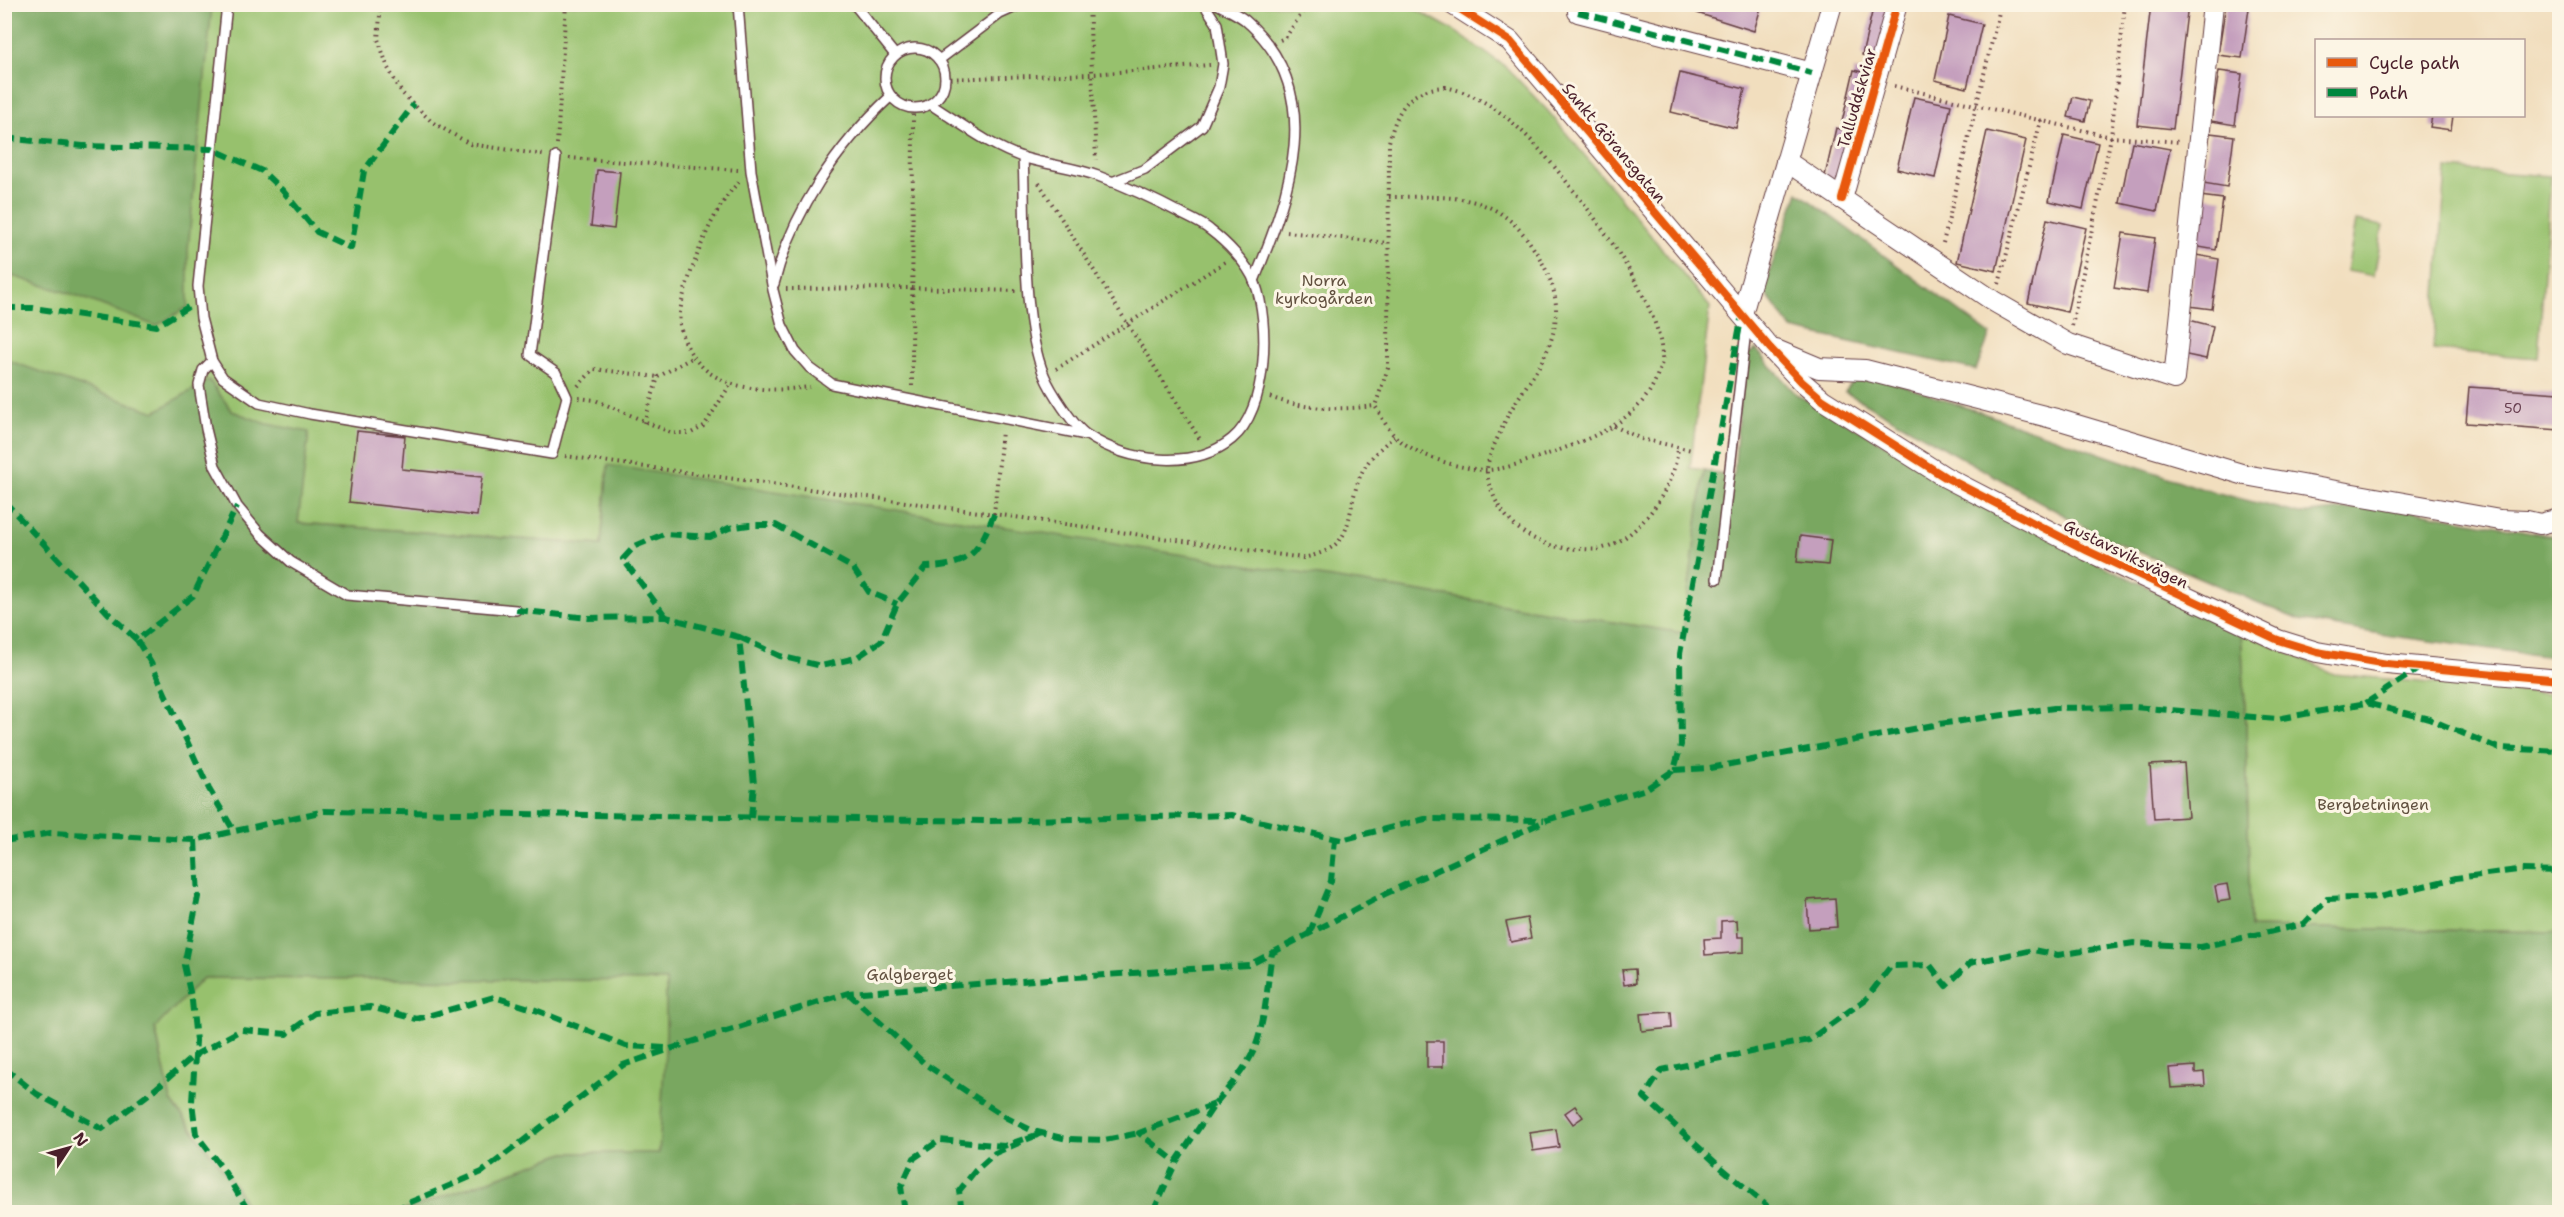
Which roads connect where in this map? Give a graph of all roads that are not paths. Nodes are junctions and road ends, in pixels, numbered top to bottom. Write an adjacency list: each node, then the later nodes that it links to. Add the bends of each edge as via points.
1 (227, 4): 26 (lane, via 198,286)
2 (738, 4): 23 (lane, via 751,171)
3 (854, 4): 12 (lane)
4 (1022, 4): 13 (lane, via 1000,14)
5 (1204, 4): 20 (lane, via 1217,24 1223,64 1219,87 1202,126 1145,169)
6 (1217, 4): 22 (lane, via 1244,19 1268,44 1285,72 1293,102 1296,141 1290,178 1275,231)
7 (1452, 4): 24 (street, Sankt Göransgatan, via 1510,41)
8 (1832, 4): 14 (street)
9 (1898, 4): 21 (street, Talluddskviar)
10 (2213, 4): 21 (street, via 2174,379 2068,344 1995,302)
11 (1578, 12): 14 (street)
12 (896, 55): 13 (lane, via 914,48 933,53); 15 (lane, via 886,70)
13 (939, 60): 16 (lane, via 945,79 943,89)
14 (1812, 73): 19 (street)
15 (891, 96): 16 (lane, via 905,106); 23 (lane, via 836,158 800,213 781,256)
16 (930, 104): 18 (lane, via 985,140)
17 (556, 157): 26 (lane, via 530,355 556,374 567,397 552,454 259,403 223,378)
18 (1023, 157): 20 (lane); 27 (lane, via 1035,343 1044,376)
19 (1786, 160): 21 (street); 24 (street)
20 (1112, 182): 22 (lane, via 1209,228 1236,255)
21 (1842, 199)
22 (1254, 281): 27 (lane, via 1264,343 1258,393 1248,419 1234,438 1209,454 1187,460 1155,459 1122,451)
23 (772, 290): 27 (lane, via 795,351 832,384)
24 (1745, 317): 25 (street, Gustavsviksvägen); 29 (lane)
25 (1770, 348): 28 (street, via 1819,368 1865,370 2060,420 2245,475 2500,520 2541,524); 31 (street, Gustavsviksvägen, via 1823,400 1945,477 2088,551 2278,640 2317,652 2387,664)
26 (212, 361): 30 (lane, via 203,370 199,385 215,466 237,506 291,562 347,595)
27 (1086, 435)
28 (2559, 519)
29 (1717, 579)
30 (516, 610)
31 (2559, 680)

